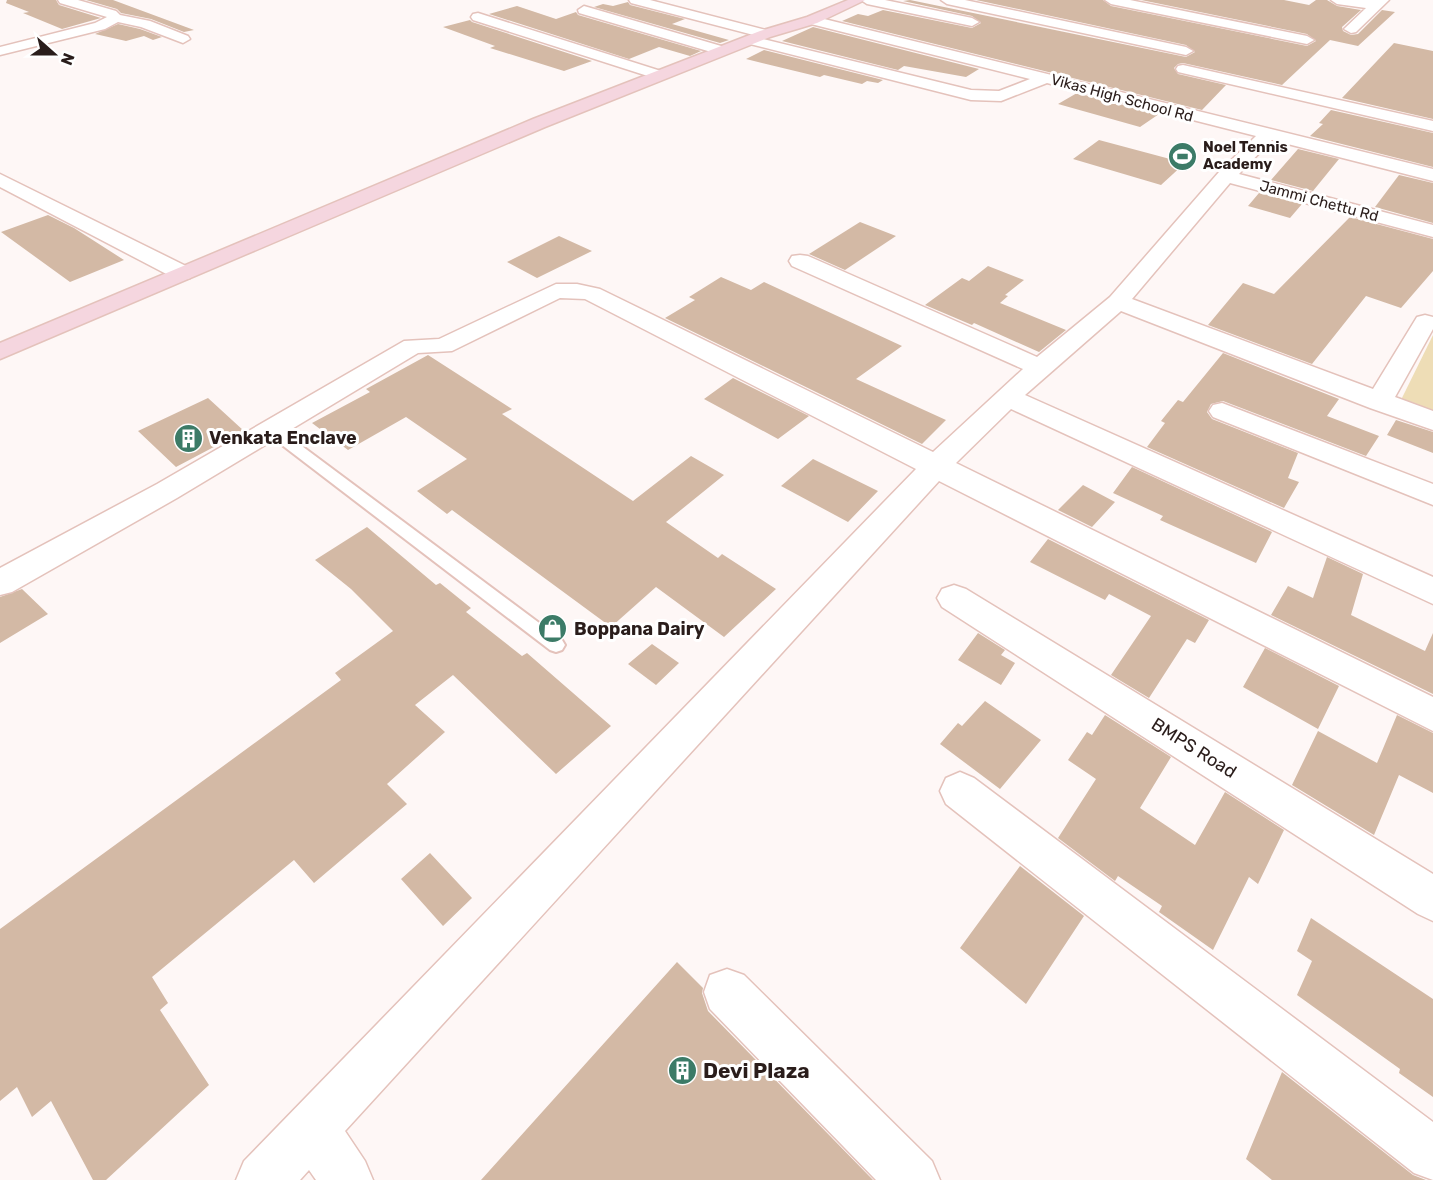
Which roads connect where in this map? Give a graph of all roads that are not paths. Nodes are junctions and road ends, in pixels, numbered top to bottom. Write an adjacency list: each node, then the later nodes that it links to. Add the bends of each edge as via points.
1 (64, 0): 11 (street)
2 (635, 0): 15 (street)
3 (859, 0): 12 (street)
4 (867, 0): 13 (street)
5 (947, 0): 20 (street)
6 (1111, 0): 17 (street)
7 (1337, 0): 8 (street)
8 (1379, 3): 14 (street)
9 (584, 10): 19 (street)
10 (478, 17): 22 (street)
11 (116, 18): 16 (street); 18 (street, via 100,26)
12 (812, 20): 15 (street); 23 (street, Vikas High School Rd)
13 (988, 26)
14 (1351, 29)
15 (758, 37): 19 (street); 23 (street, via 971,95 1001,96)
16 (183, 39)
17 (1307, 40)
18 (0, 51)
19 (723, 51): 22 (street)
20 (1186, 51)
21 (1183, 69): 24 (street)
22 (659, 75): 33 (street)
23 (1046, 78): 26 (street, Vikas High School Rd)
24 (1433, 126)
25 (1363, 131): 27 (street)
26 (1267, 135): 27 (street, Vikas High School Rd); 29 (street, Jammi Chettu Rd)
27 (1344, 154): 28 (street, Vikas High School Rd)
28 (1433, 175)
29 (1226, 176): 31 (street, Jammi Chettu Rd); 34 (street)
30 (0, 180): 33 (street)
31 (1433, 231)
32 (800, 261): 37 (street)
33 (182, 273): 36 (street)
34 (1118, 302): 37 (street); 39 (street)
35 (1425, 322): 39 (street)
36 (0, 352)
37 (1040, 367): 38 (street)
38 (1009, 398): 43 (street); 46 (street)
39 (1379, 402): 41 (street)
40 (1222, 411): 44 (street)
41 (1433, 421)
42 (270, 429): 43 (street, via 412,346 443,346 556,291 577,291 592,294); 45 (street); 48 (lane)
43 (937, 465): 49 (street); 53 (street)
44 (1433, 495)
45 (0, 583)
46 (1433, 591)
47 (954, 598): 51 (street, BMPS Road)
48 (556, 645)
49 (1433, 715)
50 (960, 791): 54 (street)
51 (1433, 899)
52 (727, 992): 57 (street)
53 (313, 1128): 55 (street); 56 (street)
54 (1433, 1154)
55 (263, 1180)
56 (346, 1180)
57 (913, 1180)

